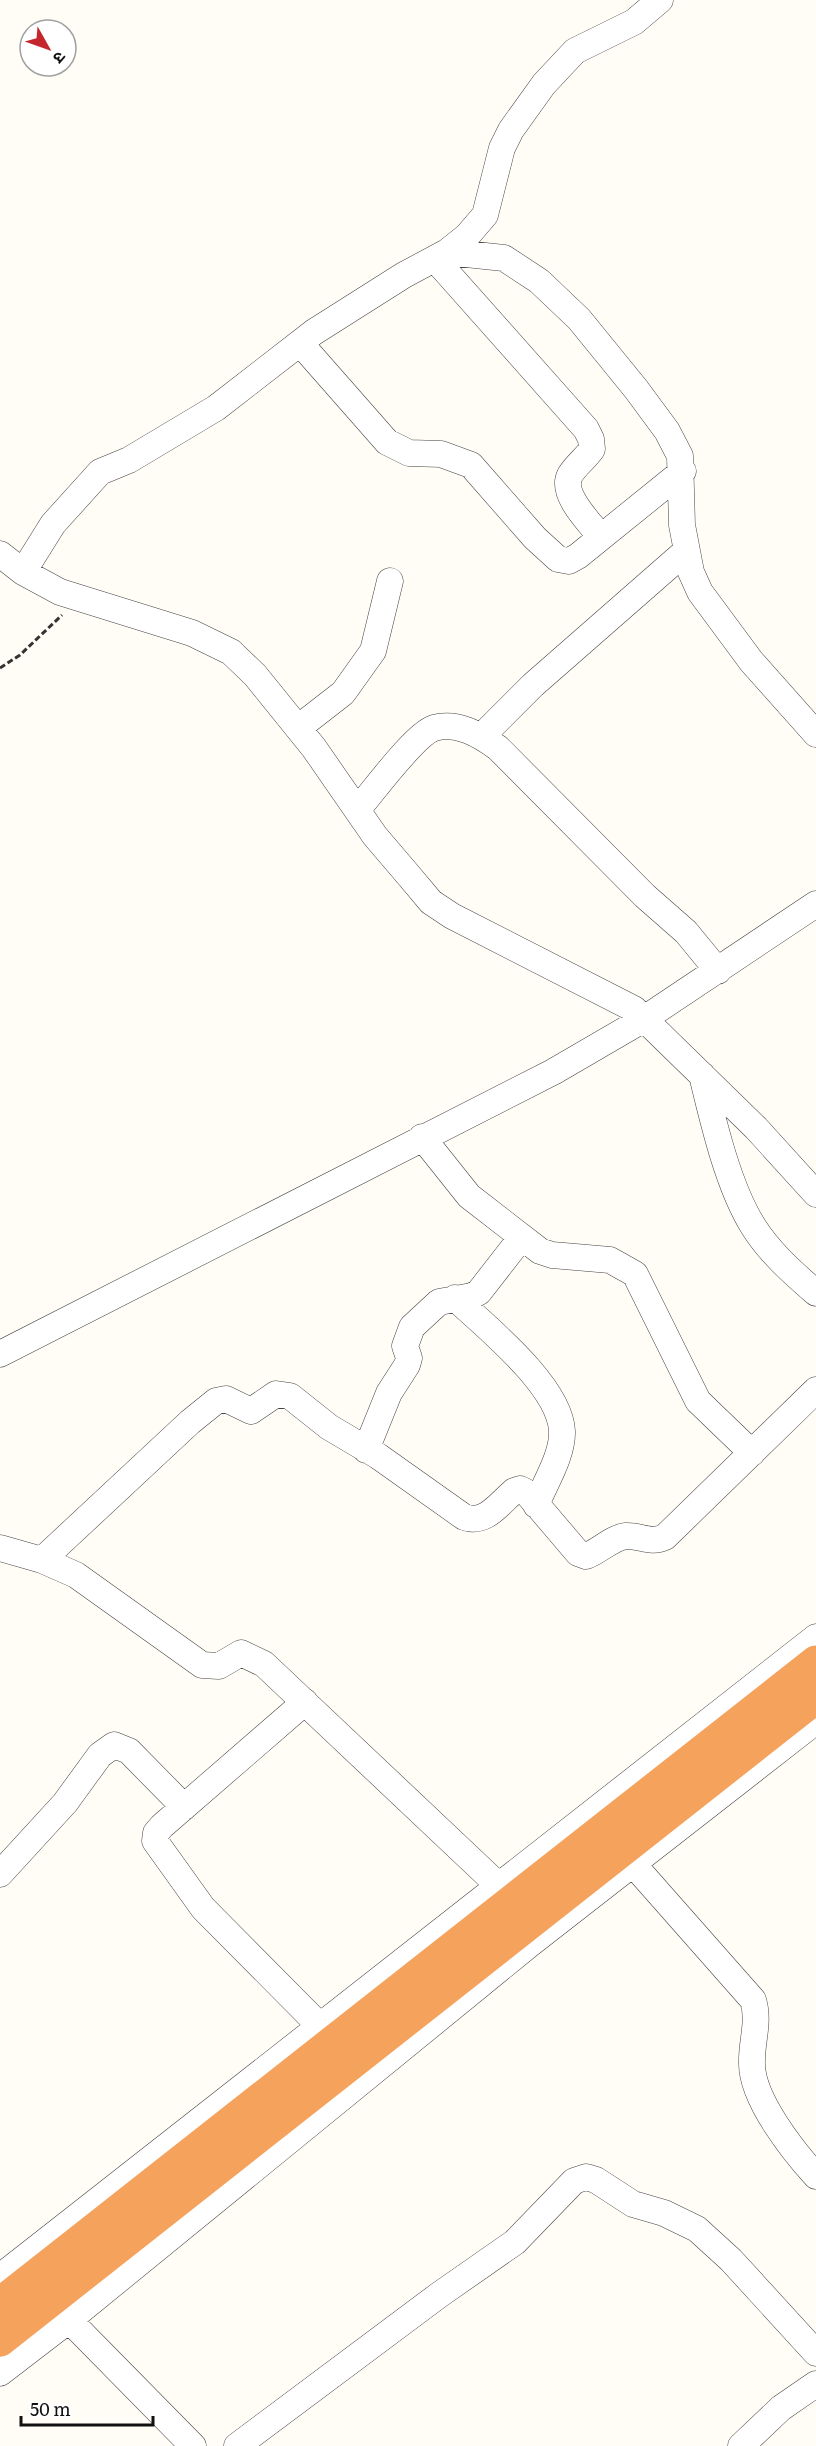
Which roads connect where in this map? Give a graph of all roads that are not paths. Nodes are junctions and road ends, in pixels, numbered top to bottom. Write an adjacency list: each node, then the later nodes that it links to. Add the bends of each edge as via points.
1 (660, 0): 2 (street, via 634,22 574,51 555,71 511,129 502,148 485,215 478,226)
2 (441, 256): 3 (street, via 344,312); 4 (street, via 504,258 539,281 611,357 667,431); 5 (street, via 586,429 592,449 570,474 568,482 575,501)
3 (300, 343): 5 (street, via 387,442 409,453 441,454 471,465 558,559 569,561); 8 (street, via 216,408 129,460 100,472 52,524)
4 (683, 471): 5 (street); 6 (street, via 682,525)
5 (601, 537)
6 (686, 551): 11 (street, via 700,592 726,629); 12 (street, via 520,697)
7 (0, 554): 8 (street)
8 (23, 572): 10 (street, via 79,600 212,641 243,662)
9 (390, 581): 10 (street, via 373,651 343,693)
10 (298, 728): 13 (street)
11 (816, 734)
12 (482, 736): 13 (street, via 446,726 432,729 409,749); 15 (street, via 686,932)
13 (358, 809): 16 (street, via 410,878 441,909 624,1002)
14 (816, 904): 15 (street)
15 (718, 970): 16 (street)
16 (653, 1027): 17 (street); 18 (street, via 546,1076)
17 (702, 1075): 19 (street); 21 (street, via 727,1164 747,1215 776,1257)
18 (430, 1147): 20 (street, via 469,1196); 23 (street)
19 (816, 1194)
20 (521, 1238): 22 (street, via 479,1292); 26 (street, via 546,1253 610,1260 636,1274 698,1401)
21 (816, 1293)
22 (455, 1298): 25 (street, via 432,1306 406,1336 407,1365 389,1393); 27 (street, via 541,1384 560,1420 560,1445)
23 (0, 1353)
24 (816, 1390): 26 (street)
25 (366, 1450): 27 (street, via 474,1521 490,1513 514,1491 526,1492); 29 (street, via 283,1394 276,1394 251,1412 226,1399 216,1401)
26 (752, 1453): 27 (street, via 657,1540 626,1536 586,1556 578,1553)
27 (536, 1505)
28 (0, 1548): 29 (street)
29 (42, 1560): 33 (street, via 84,1580 202,1665 219,1666 236,1655 247,1654 264,1664)
30 (816, 1637): 38 (street)
31 (816, 1662): 41 (highway)
32 (816, 1697): 46 (highway)
33 (305, 1702): 35 (street); 38 (street)
34 (816, 1721): 36 (street)
35 (184, 1807): 37 (street, via 129,1751 114,1745 100,1755 51,1820); 39 (street, via 156,1833 159,1850 203,1908)
36 (633, 1864): 40 (street, via 753,2000 757,2026 753,2078 764,2104); 45 (street)
37 (0, 1875)
38 (498, 1885): 39 (street)
39 (319, 2025): 42 (street)
40 (816, 2176)
41 (142, 2193): 42 (street); 44 (highway)
42 (91, 2205): 43 (street)
43 (0, 2277)
44 (0, 2304)
45 (69, 2320): 48 (street); 50 (street)
46 (0, 2340)
47 (816, 2353): 51 (street, via 731,2260 697,2229 633,2204 586,2177 574,2181 515,2242)
48 (0, 2373)
49 (816, 2384): 52 (street, via 780,2408)
50 (193, 2446)
51 (237, 2446)
52 (741, 2446)

